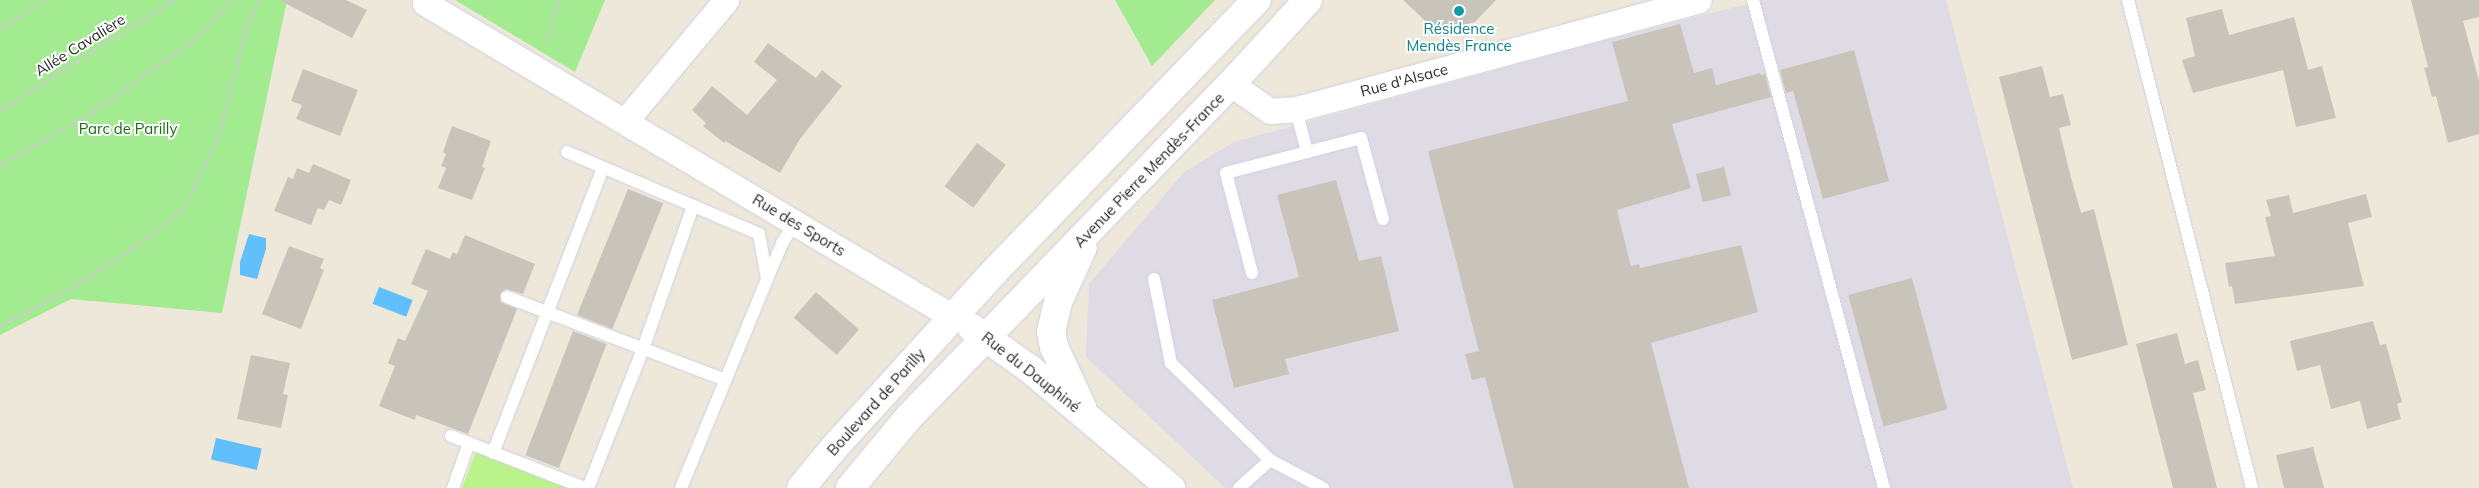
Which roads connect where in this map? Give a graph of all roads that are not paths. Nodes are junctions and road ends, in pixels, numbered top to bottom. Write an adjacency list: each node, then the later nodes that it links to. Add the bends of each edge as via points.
1 (726, 0): 10 (street)
2 (1257, 0): 23 (main road)
3 (1308, 0): 8 (main road, Avenue Pierre Mendès-France)
4 (1699, 0): 9 (street, Rue d'Alsace)
5 (1753, 0): 39 (lane)
6 (2128, 0): 40 (lane)
7 (425, 4): 10 (street, Rue des Sports)
8 (1231, 84): 9 (street, Rue d'Alsace, via 1270,111); 17 (main road, Avenue Pierre Mendès-France)
9 (1296, 109): 12 (lane)
10 (625, 121): 16 (street, Rue des Sports)
11 (567, 152): 13 (lane)
12 (1307, 152): 15 (lane, via 1361,138); 18 (lane, via 1226,173)
13 (603, 168): 14 (lane); 22 (lane)
14 (692, 206): 19 (lane, via 759,234); 24 (lane)
15 (1383, 219)
16 (795, 223): 19 (lane); 23 (street, Rue des Sports)
17 (1090, 232): 23 (main road, Avenue Pierre Mendès-France, via 1021,300); 26 (main road, Rue du Dauphiné, via 1058,302 1051,332 1075,396)
18 (1252, 273)
19 (767, 279): 25 (lane)
20 (1154, 279): 30 (lane, via 1171,363)
21 (507, 297): 22 (lane)
22 (546, 312): 24 (lane); 29 (lane)
23 (971, 328): 26 (main road, Rue du Dauphiné, via 1030,369); 34 (main road, Boulevard de Parilly, via 833,449); 35 (main road, via 909,417)
24 (643, 349): 25 (lane); 32 (lane)
25 (725, 380): 33 (lane)
26 (1088, 417): 36 (main road, Rue du Dauphiné)
27 (451, 436): 28 (lane)
28 (469, 443): 29 (lane); 31 (lane)
29 (493, 453): 32 (lane)
30 (1270, 460): 37 (lane); 38 (lane)
31 (453, 488)
32 (587, 488)
33 (681, 488)
34 (801, 488)
35 (850, 488)
36 (1171, 488)
37 (1239, 488)
38 (1323, 488)
39 (1884, 488)
40 (2252, 488)

